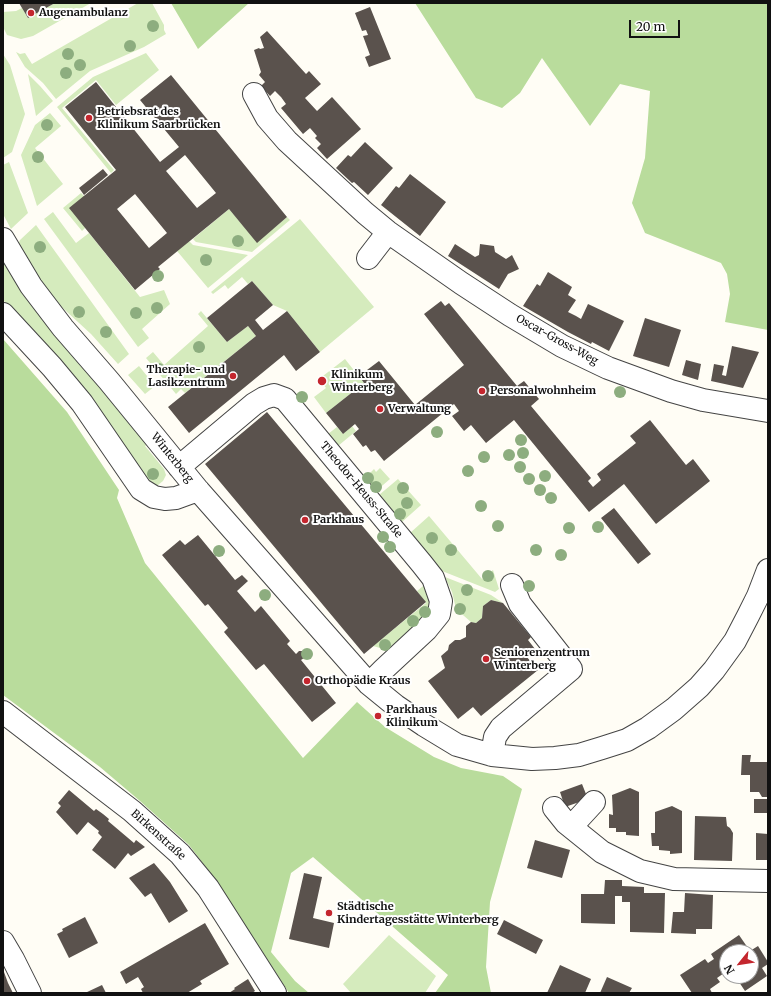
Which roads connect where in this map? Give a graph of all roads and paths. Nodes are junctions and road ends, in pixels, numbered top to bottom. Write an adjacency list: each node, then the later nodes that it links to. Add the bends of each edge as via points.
1 (254, 94): 2 (street, Oscar-Gross-Weg, via 267,118 287,141)
2 (388, 232): 4 (street); 6 (street, Oscar-Gross-Weg, via 510,315 562,346 608,368 703,400)
3 (3, 239): 7 (street, Winterberg, via 46,307)
4 (368, 258)
5 (3, 314): 8 (street, Winterberg, via 82,403 141,489 154,497 165,499)
6 (768, 411)
7 (179, 467): 8 (street, Winterberg); 11 (street, Theodor-Heuss-Straße, via 254,404 274,395 285,399 433,578 441,601 439,614 426,630)
8 (198, 490): 11 (street)
9 (768, 570): 13 (street, via 735,641 714,670 674,709 648,728 627,740 555,758 532,759)
10 (512, 585): 13 (street, via 520,604 571,669 501,728 495,737)
11 (369, 684): 13 (street, via 438,734 457,744)
12 (3, 712): 20 (street, Birkenstraße, via 132,811 180,854 208,888)
13 (492, 754)
14 (594, 802): 16 (street)
15 (554, 808): 16 (street)
16 (571, 827): 17 (street, via 602,852 640,871 674,879)
17 (768, 881)
18 (3, 942): 19 (street)
19 (30, 993)
20 (275, 993)

